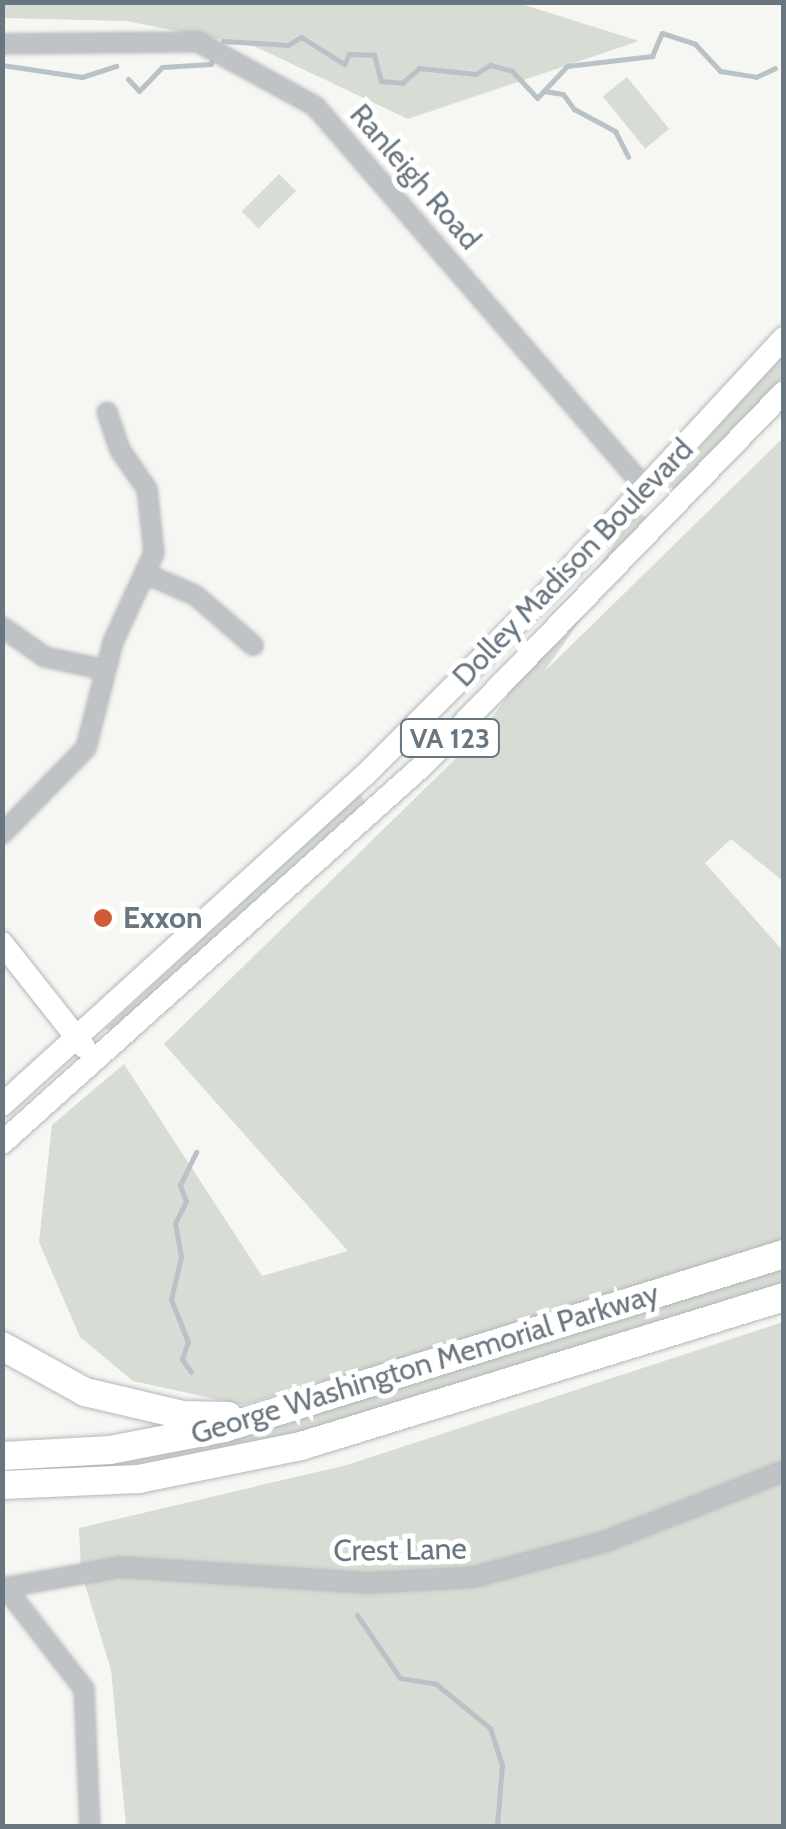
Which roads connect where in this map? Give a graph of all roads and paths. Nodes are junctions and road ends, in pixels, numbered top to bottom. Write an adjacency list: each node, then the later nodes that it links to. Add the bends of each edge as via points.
1 (2, 44): 5 (street, Ranleigh Road, via 198,42 315,106)
2 (784, 338): 5 (main road, Dolley Madison Boulevard / VA 123)
3 (784, 392): 6 (main road, Dolley Madison Boulevard / VA 123)
4 (107, 412): 7 (street, via 154,510)
5 (646, 489): 6 (main road); 11 (main road, Dolley Madison Boulevard / VA 123)
6 (672, 513): 12 (main road, Dolley Madison Boulevard / VA 123)
7 (148, 575): 9 (street, via 194,595); 10 (street)
8 (2, 627): 10 (street, via 45,658)
9 (253, 646)
10 (106, 670): 13 (street, via 86,748)
11 (365, 775): 12 (main road); 15 (main road, Dolley Madison Boulevard / VA 123)
12 (388, 798): 16 (main road, Dolley Madison Boulevard / VA 123)
13 (2, 834)
14 (2, 943): 15 (main road)
15 (77, 1038): 16 (main road); 17 (main road, Dolley Madison Boulevard / VA 123)
16 (96, 1062): 18 (main road, Dolley Madison Boulevard / VA 123)
17 (2, 1105)
18 (2, 1144)
19 (784, 1254): 22 (highway, George Washington Memorial Parkway)
20 (784, 1297): 25 (highway, George Washington Memorial Parkway, via 355,1432)
21 (2, 1346): 22 (highway, via 65,1383 133,1406 214,1418)
22 (304, 1406): 23 (highway, George Washington Memorial Parkway, via 134,1446)
23 (2, 1456)
24 (784, 1471): 28 (street, Crest Lane, via 604,1542 474,1577 368,1582 120,1567)
25 (139, 1479): 26 (highway, George Washington Memorial Parkway); 27 (highway, via 70,1497)
26 (2, 1484)
27 (2, 1504)
28 (4, 1588): 29 (street, via 67,1658 84,1689)
29 (90, 1826)

